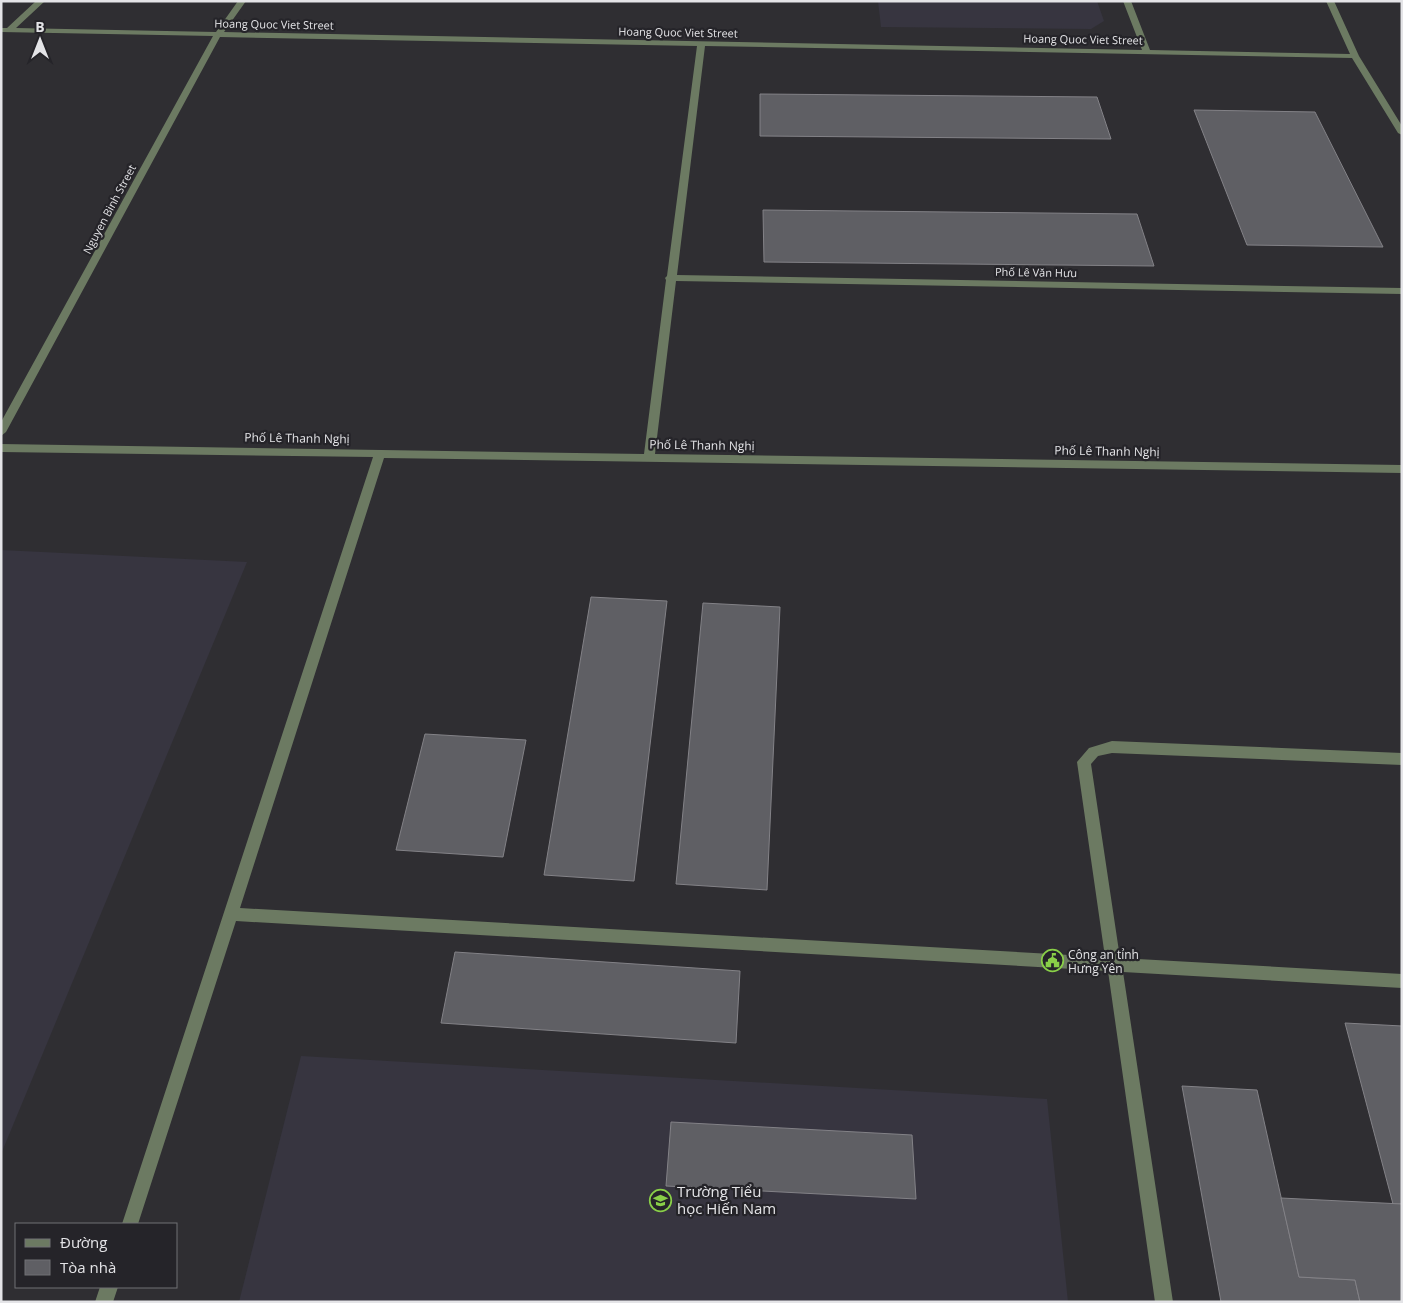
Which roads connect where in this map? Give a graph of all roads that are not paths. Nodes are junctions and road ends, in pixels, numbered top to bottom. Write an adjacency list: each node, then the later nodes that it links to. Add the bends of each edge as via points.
1 (41, 1): 5 (street)
2 (242, 1): 6 (street, Nguyen Binh Street)
3 (1127, 1): 8 (street)
4 (1330, 1): 9 (street)
5 (5, 30): 6 (street, Hoang Quoc Viet Street)
6 (218, 34): 7 (street, Hoang Quoc Viet Street); 13 (street, Nguyen Binh Street)
7 (701, 43): 8 (street, Hoang Quoc Viet Street); 11 (street)
8 (1147, 52): 9 (street, Hoang Quoc Viet Street)
9 (1355, 56): 10 (street)
10 (1402, 133)
11 (670, 278): 12 (street, Phố Lê Văn Hưu); 16 (street)
12 (1402, 291)
13 (1, 432)
14 (1, 448): 15 (street, Phố Lê Thanh Nghị)
15 (380, 453): 16 (street, Phố Lê Thanh Nghị); 19 (street)
16 (649, 458): 17 (street, Phố Lê Thanh Nghị)
17 (1402, 469)
18 (1402, 759): 20 (street, via 1112,747 1094,752 1084,762)
19 (230, 914): 20 (street); 22 (street)
20 (1114, 965): 21 (street); 25 (street)
21 (1402, 981)
22 (130, 1223)
23 (109, 1288): 24 (street)
24 (104, 1302)
25 (1164, 1302)

